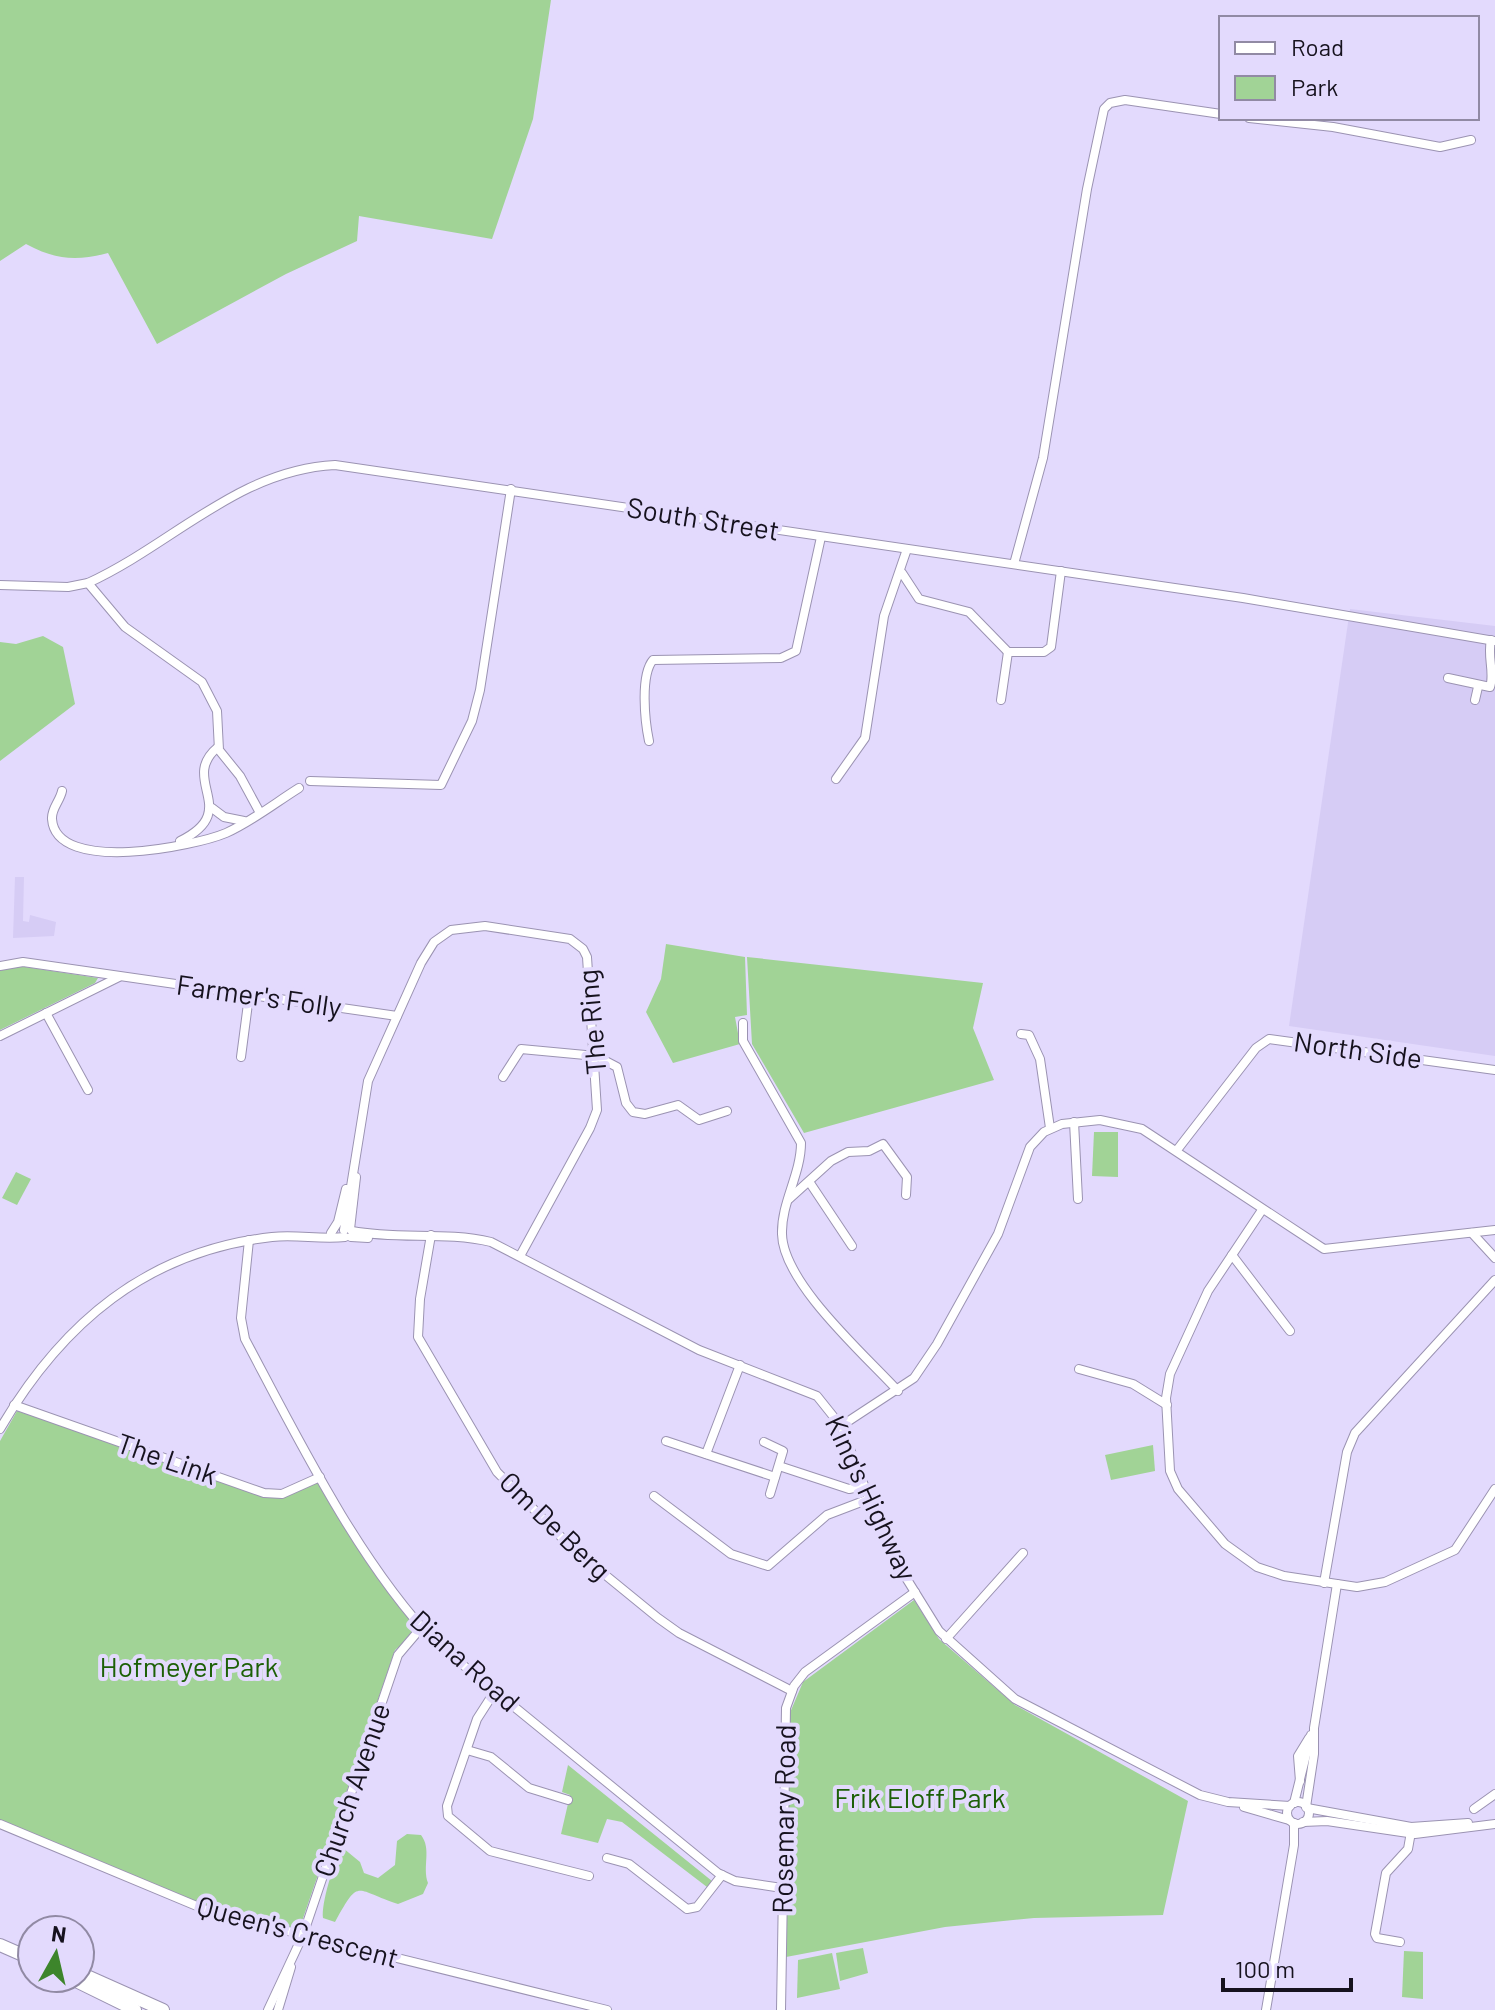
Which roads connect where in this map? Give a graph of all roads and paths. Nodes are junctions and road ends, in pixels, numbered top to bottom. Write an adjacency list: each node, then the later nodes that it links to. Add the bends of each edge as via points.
1 (1219, 114): 7 (street, via 1120,100 1104,109 1043,458)
2 (1268, 120): 3 (street, via 1440,147)
3 (1471, 140)
4 (511, 489): 5 (street, South Street); 10 (street, South Street, via 359,466 295,469 249,485); 21 (street, via 480,690 472,721 441,785)
5 (821, 537): 6 (street, South Street); 18 (street, via 796,651 781,658 653,660 644,709)
6 (907, 549): 7 (street, South Street); 9 (street)
7 (1014, 564): 8 (street, South Street)
8 (1061, 571): 12 (street, South Street); 13 (street, via 1051,647 1044,652)
9 (902, 573): 13 (street, via 919,599 969,612); 20 (street, via 884,616 865,738)
10 (88, 583): 11 (street, South Street); 19 (street, via 125,627 202,682 217,711)
11 (0, 585)
12 (1493, 641): 15 (street, via 1489,652 1494,680 1487,688)
13 (1008, 652): 16 (street)
14 (1448, 678): 15 (street)
15 (1478, 687): 17 (street)
16 (1001, 700)
17 (1475, 700)
18 (649, 741)
19 (218, 747): 24 (street, via 204,770); 25 (street)
20 (836, 779)
21 (310, 781)
22 (299, 788): 25 (street)
23 (62, 791): 27 (street, via 52,823 73,845 105,853)
24 (212, 808): 26 (street, via 229,819); 27 (street, via 202,826)
25 (259, 811): 26 (street)
26 (246, 821): 27 (street, via 214,837)
27 (170, 846)
28 (0, 966): 29 (street, Farmer's Folly, via 23,962)
29 (120, 977): 30 (street, Farmer's Folly); 31 (street)
30 (249, 996): 32 (street, Farmer's Folly); 37 (street)
31 (46, 1013): 35 (street); 40 (street)
32 (397, 1016): 36 (street, The Ring, via 427,953 451,930 485,926 560,937 573,940 586,953); 46 (street, The Ring, via 369,1079)
33 (743, 1023): 48 (street, via 743,1041 801,1143)
34 (1021, 1034): 43 (street, via 1029,1035 1040,1059)
35 (0, 1036)
36 (596, 1056): 39 (street, via 521,1049); 41 (street, via 617,1067 633,1112 678,1105 699,1120); 60 (street, The Ring, via 594,1118)
37 (241, 1057)
38 (1495, 1070): 44 (street, North Side, via 1269,1039 1256,1048)
39 (503, 1077)
40 (88, 1090)
41 (727, 1111)
42 (1074, 1122): 43 (street); 44 (street, via 1129,1125); 49 (street)
43 (1050, 1128): 66 (street, via 1026,1155 998,1234 937,1344 914,1378)
44 (1177, 1150): 50 (street)
45 (810, 1183): 47 (street, via 842,1154 883,1144 907,1177); 48 (street); 58 (street)
46 (352, 1186): 52 (street, The Ring); 53 (street, via 343,1195)
47 (906, 1195)
48 (789, 1199): 66 (street, via 782,1234 793,1270)
49 (1078, 1199)
50 (1262, 1210): 54 (street, via 1327,1250); 59 (street)
51 (1495, 1230): 54 (street)
52 (347, 1232): 53 (street, King's Highway); 55 (street, King's Highway); 56 (street, King's Highway)
53 (331, 1233): 55 (street, King's Highway)
54 (1472, 1233): 61 (street)
55 (310, 1235): 57 (street, King's Highway)
56 (431, 1235): 60 (street, King's Highway, via 477,1239); 89 (street, Om De Berg, via 418,1337 497,1472 571,1547 658,1618)
57 (249, 1240): 67 (street, King's Highway, via 189,1256 116,1293 70,1334); 75 (street, Diana Road, via 241,1308 244,1334)
58 (852, 1246)
59 (1232, 1255): 63 (street); 68 (street, via 1208,1291 1174,1364)
60 (520, 1256): 64 (street, King's Highway, via 699,1350)
61 (1495, 1258)
62 (1495, 1280): 83 (street, via 1357,1429 1347,1452)
63 (1290, 1331)
64 (740, 1365): 69 (street, King's Highway, via 810,1391); 73 (street)
65 (1079, 1369): 68 (street, via 1133,1384)
66 (898, 1391): 69 (street)
67 (14, 1405): 70 (street, King's Highway); 75 (street, The Link, via 264,1493 291,1491)
68 (1167, 1405): 83 (street, via 1172,1480 1221,1540 1257,1567)
69 (841, 1426): 77 (street, King's Highway)
70 (0, 1429)
71 (666, 1441): 73 (street)
72 (764, 1442): 74 (street, via 783,1450)
73 (706, 1454): 76 (street)
74 (779, 1466): 76 (street); 77 (street, via 849,1489)
75 (320, 1477): 86 (street, Diana Road)
76 (775, 1477): 79 (street)
77 (864, 1486): 81 (street, King's Highway)
78 (1495, 1489): 84 (street, via 1450,1553 1385,1582)
79 (770, 1494)
80 (654, 1496): 81 (street, via 731,1554 768,1566 827,1515)
81 (869, 1499): 85 (street, King's Highway, via 890,1552)
82 (1023, 1553): 87 (street)
83 (1324, 1583): 84 (street)
84 (1337, 1584): 90 (street)
85 (915, 1592): 87 (street, King's Highway); 89 (street, Rosemary Road, via 805,1672)
86 (421, 1628): 88 (street, Diana Road); 106 (street, Church Avenue, via 398,1655)
87 (946, 1639): 94 (street, King's Highway, via 1033,1710 1179,1787)
88 (495, 1691): 91 (street, via 477,1719); 103 (street, Diana Road)
89 (792, 1691): 105 (street, Rosemary Road, via 784,1723)
90 (1312, 1733): 95 (street); 96 (street)
91 (467, 1750): 93 (street, via 491,1757 531,1789); 104 (street, via 447,1806 450,1818 490,1851)
92 (1495, 1794): 97 (street)
93 (568, 1800)
94 (1228, 1802): 95 (street, King's Highway); 98 (street, King's Highway)
95 (1292, 1805): 96 (street, King's Highway); 98 (street)
96 (1306, 1808): 98 (street); 101 (street, King's Highway)
97 (1474, 1809)
98 (1297, 1822): 101 (street, King's Highway); 118 (street)
99 (1495, 1822): 101 (street, King's Highway)
100 (0, 1824): 106 (street, Queen's Crescent, via 205,1910)
101 (1411, 1830): 107 (street, via 1408,1849 1386,1873 1375,1934)
102 (607, 1858): 103 (street, via 629,1864 687,1909 697,1907)
103 (722, 1875): 105 (street, Diana Road)
104 (589, 1876)
105 (782, 1888): 117 (street, Rosemary Road)
106 (303, 1935): 108 (street, Church Avenue); 111 (street, Queen's Crescent)
107 (1400, 1942)
108 (293, 1959): 114 (street, Church Avenue); 115 (street, Church Avenue)
109 (96, 1980): 113 (main road)
110 (96, 1991): 112 (main road)
111 (575, 2006): 116 (street, Queen's Crescent)
112 (135, 2010)
113 (163, 2010)
114 (268, 2010)
115 (278, 2010)
116 (607, 2010)
117 (781, 2010)
118 (1266, 2010)

